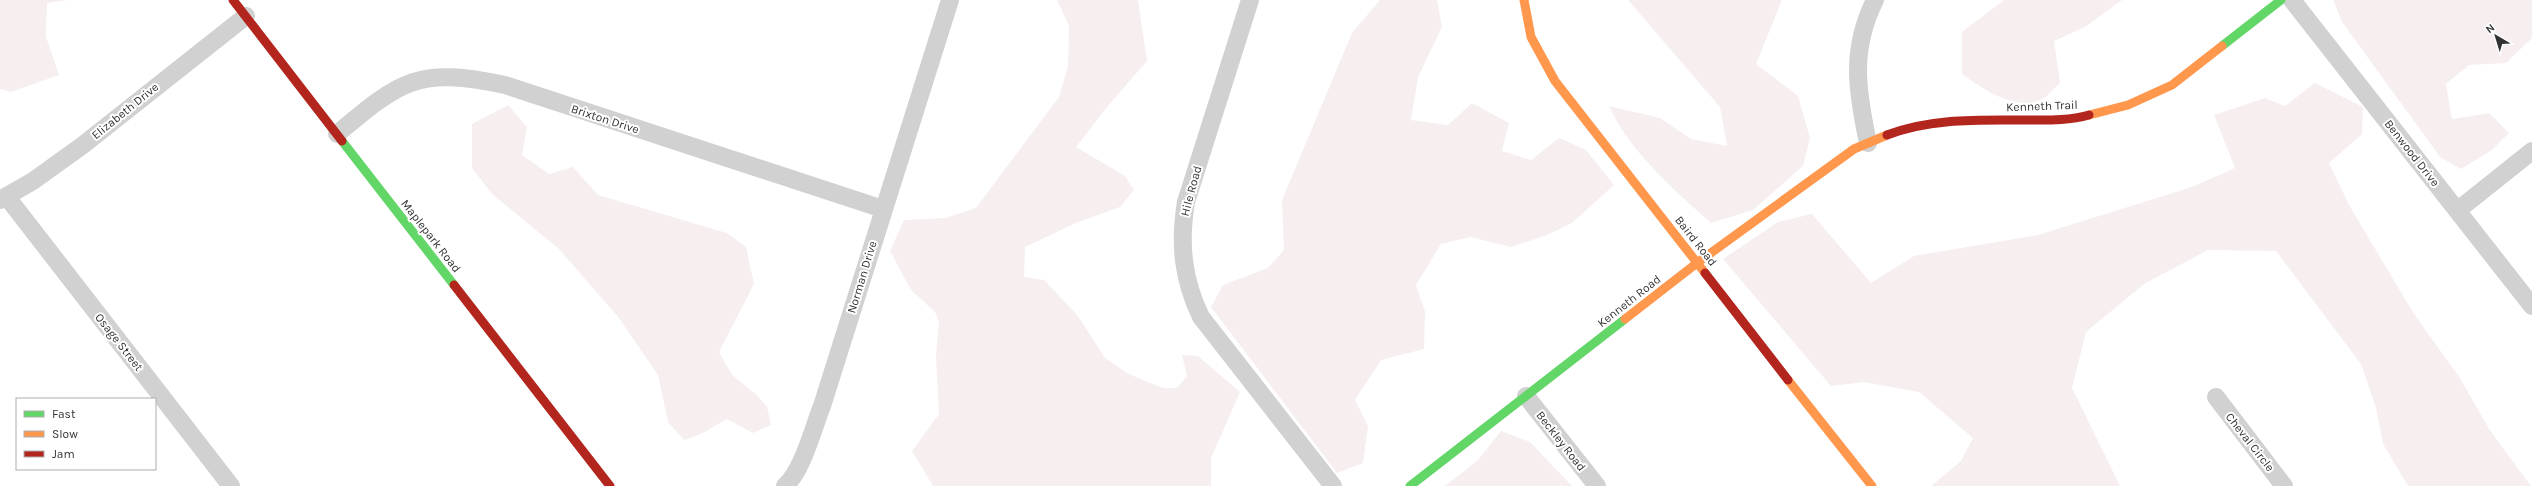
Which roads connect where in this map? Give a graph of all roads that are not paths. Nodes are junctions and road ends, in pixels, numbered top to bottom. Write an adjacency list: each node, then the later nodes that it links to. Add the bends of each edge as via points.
1 (233, 0): 8 (street, Maplepark Road)
2 (950, 0): 13 (street, Norman Drive)
3 (1250, 0): 22 (street, Hile Road, via 1186,202 1181,237 1184,272 1201,318)
4 (1524, 0): 15 (street, Baird Road, via 1524,19 1542,62 1567,98)
5 (1875, 0): 10 (street, via 1861,36 1857,72 1859,99)
6 (2281, 0): 10 (street, Kenneth Trail, via 2172,85 2128,105 2082,117 2062,119 1932,123 1907,127)
7 (2292, 0): 14 (street, Benwood Drive)
8 (246, 16): 9 (street, Maplepark Road); 12 (street, Elizabeth Drive, via 83,145 34,181)
9 (337, 134): 13 (street, Brixton Drive, via 375,102 404,85 431,77 473,78 505,85); 21 (street, Maplepark Road)
10 (1868, 143): 15 (street, Kenneth Road, via 1824,169)
11 (2532, 151): 14 (street)
12 (4, 198): 20 (street, Osage Street)
13 (883, 208): 19 (street, Norman Drive, via 822,406)
14 (2458, 210): 16 (street, Benwood Drive)
15 (1697, 263): 17 (street, Kenneth Road); 25 (street, Baird Road)
16 (2532, 306)
17 (1526, 396): 23 (street, Kenneth Road); 24 (street, Beckley Road)
18 (2216, 397): 26 (street, Cheval Circle)
19 (791, 484)
20 (231, 486)
21 (610, 486)
22 (1333, 486)
23 (1410, 486)
24 (1597, 486)
25 (1872, 486)
26 (2284, 486)

